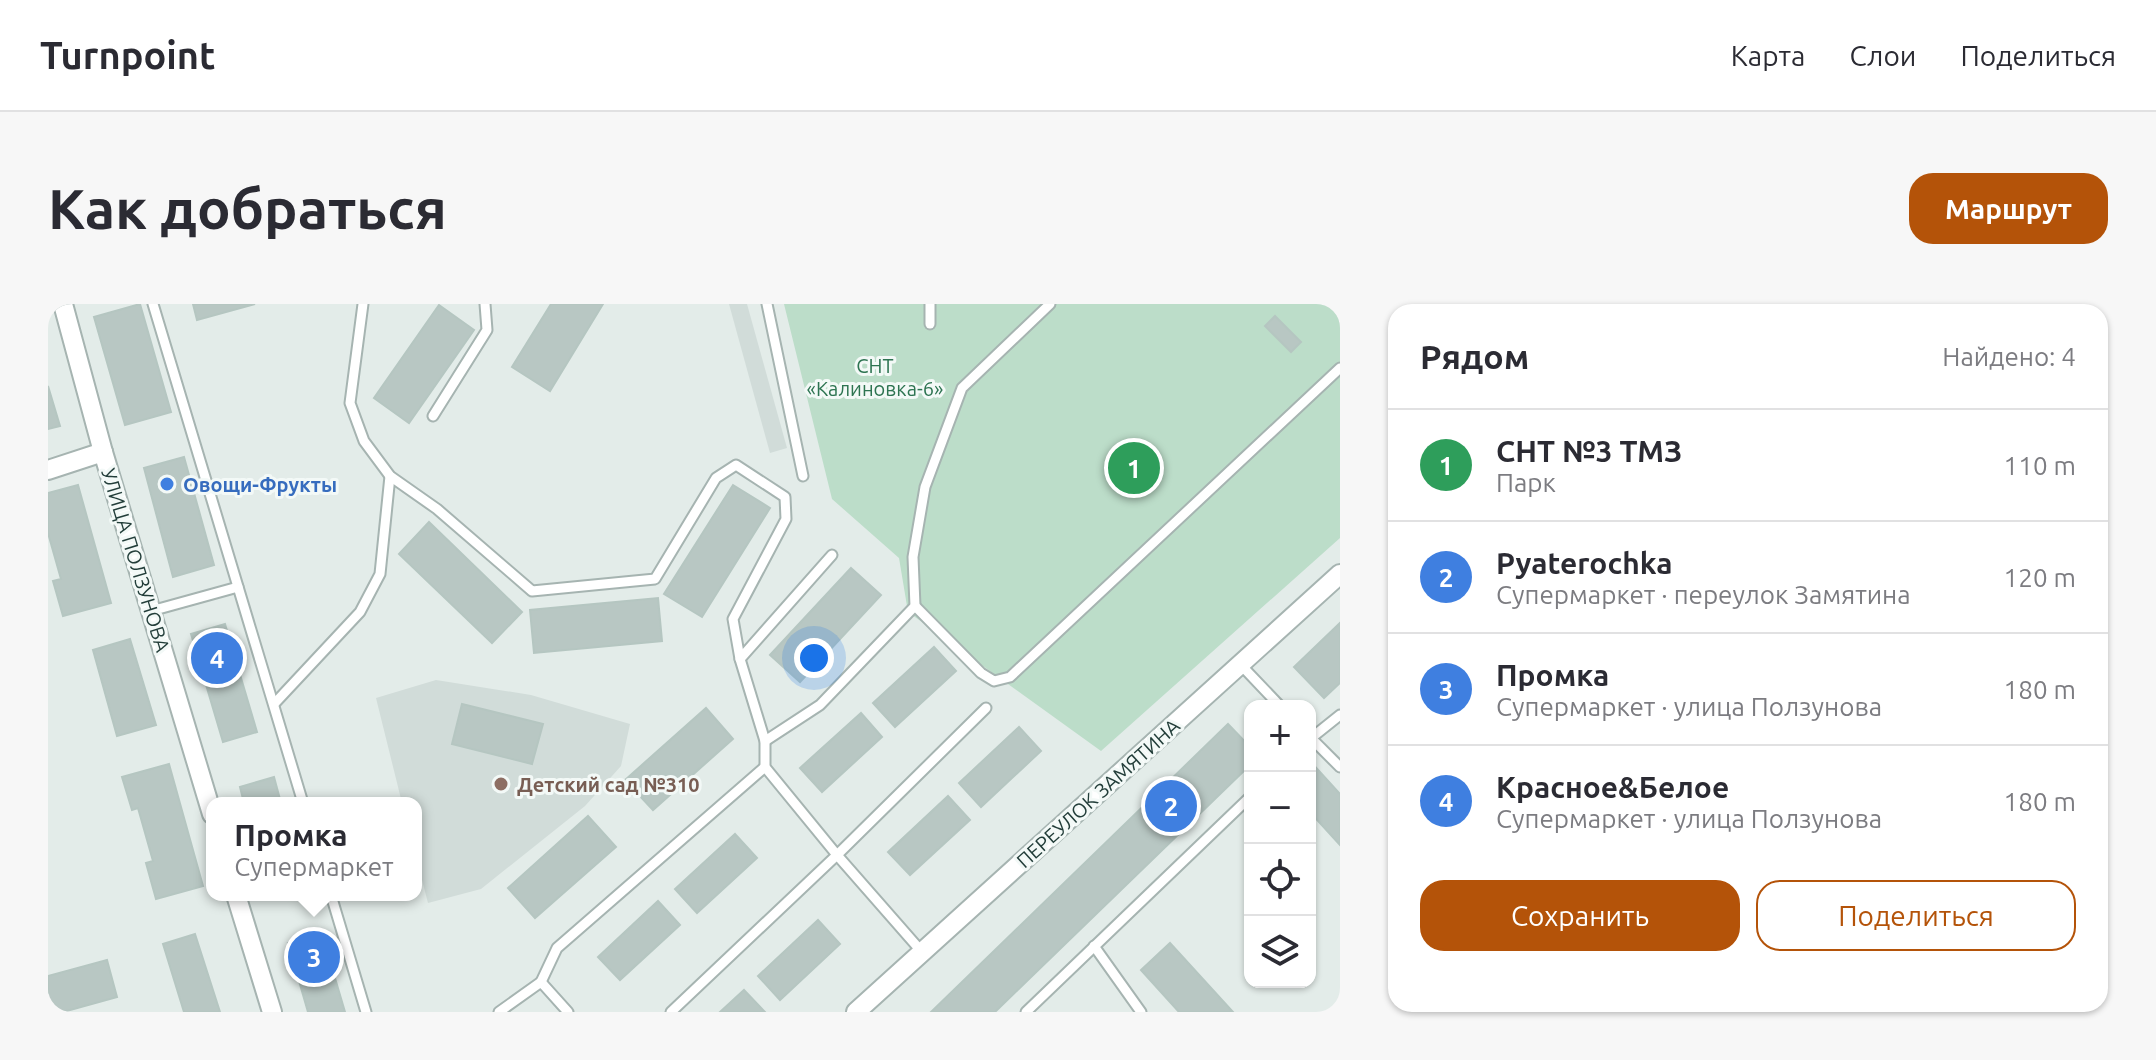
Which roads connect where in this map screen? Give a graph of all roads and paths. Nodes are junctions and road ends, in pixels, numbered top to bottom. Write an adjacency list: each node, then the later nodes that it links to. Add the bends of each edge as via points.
1 (63, 304): 11 (street, УЛИЦА ПОЛЗУНОВА)
2 (153, 304): 17 (lane)
3 (363, 304): 13 (lane, via 350,403 364,441)
4 (485, 304): 10 (lane, via 487,330)
5 (767, 304): 14 (lane)
6 (930, 304): 8 (lane)
7 (1050, 304): 18 (lane, via 962,388 925,487 913,557)
8 (930, 324)
9 (1340, 368): 18 (lane, via 1010,677 994,681 981,673)
10 (433, 416)
11 (103, 452): 12 (street); 19 (street, УЛИЦА ПОЛЗУНОВА)
12 (48, 470)
13 (390, 476): 20 (lane, via 532,591 655,579 716,478 736,465 785,497 786,508 786,519 733,619); 23 (lane, via 380,574 360,612)
14 (803, 476)
15 (832, 555): 20 (lane)
16 (1340, 574): 21 (street, ПЕРЕУЛОК ЗАМЯТИНА)
17 (238, 587): 19 (lane); 23 (lane)
18 (915, 606): 27 (lane, via 820,705)
19 (151, 611): 31 (street, УЛИЦА ПОЛЗУНОВА)
20 (740, 659): 27 (lane)
21 (1240, 664): 22 (lane); 38 (street, ПЕРЕУЛОК ЗАМЯТИНА)
22 (1274, 700)
23 (274, 704): 32 (lane)
24 (986, 708): 34 (lane)
25 (1340, 715): 26 (lane)
26 (1316, 733)
27 (765, 741): 29 (lane)
28 (1316, 744): 30 (lane)
29 (765, 767): 34 (lane); 39 (lane, via 557,948)
30 (1340, 767)
31 (207, 797)
32 (301, 797)
33 (1244, 803): 37 (lane)
34 (837, 855): 38 (lane); 44 (lane)
35 (238, 901): 40 (street)
36 (333, 901): 41 (lane)
37 (1094, 946): 46 (lane); 47 (lane)
38 (922, 952): 45 (street, ПЕРЕУЛОК ЗАМЯТИНА)
39 (541, 982): 42 (lane); 43 (lane)
40 (272, 1012)
41 (366, 1012)
42 (499, 1012)
43 (568, 1012)
44 (671, 1012)
45 (856, 1012)
46 (1026, 1012)
47 (1141, 1012)

